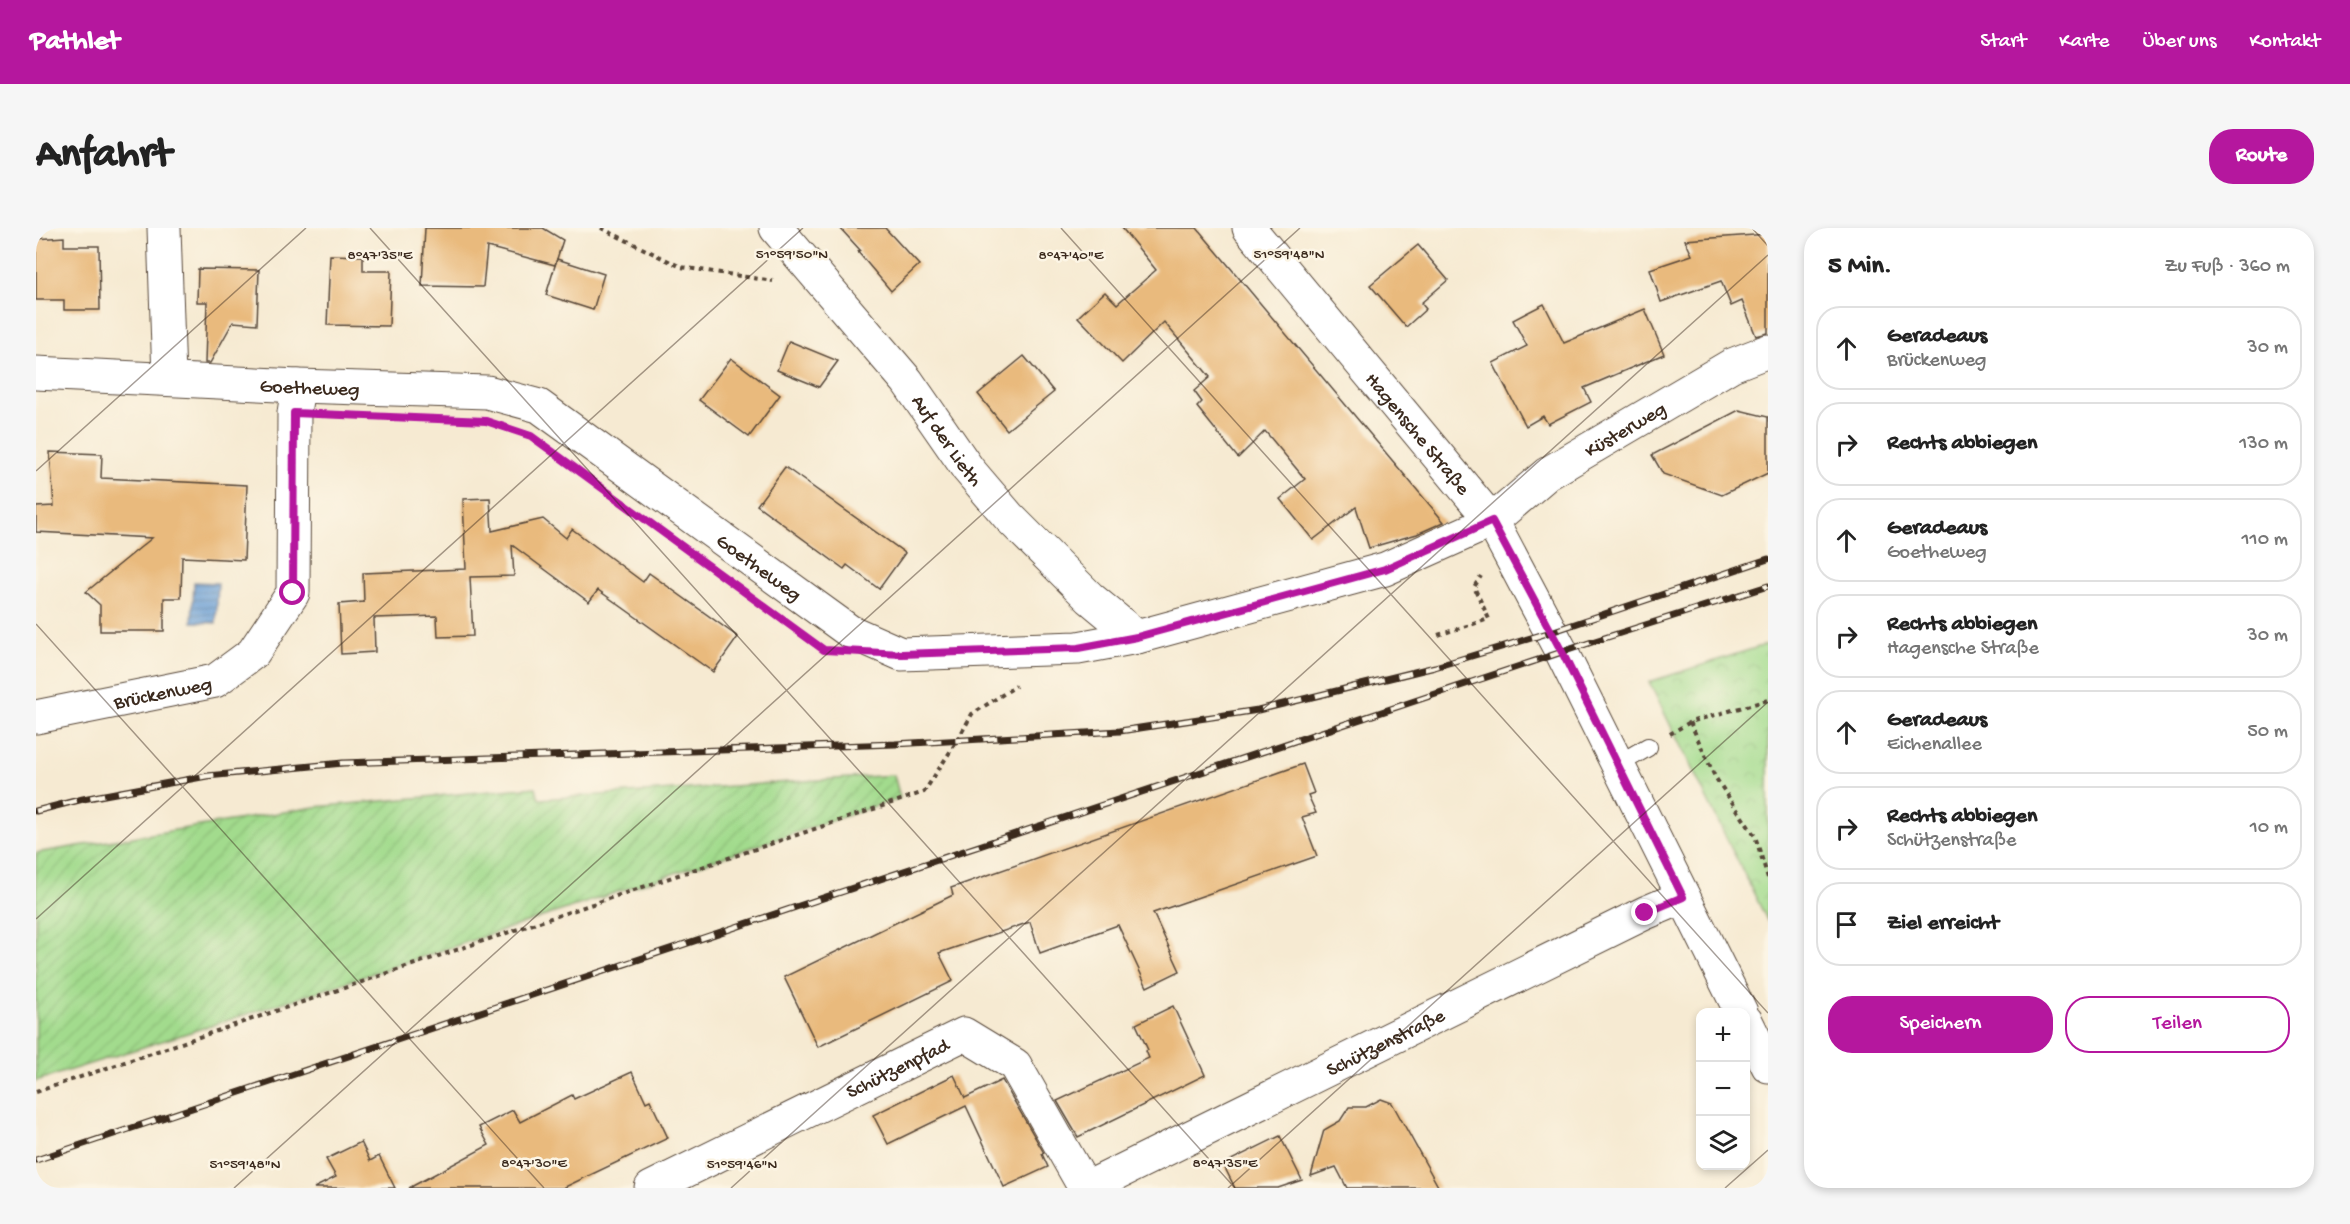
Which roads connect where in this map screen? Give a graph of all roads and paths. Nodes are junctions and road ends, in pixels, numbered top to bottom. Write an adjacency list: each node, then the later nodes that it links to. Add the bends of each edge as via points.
1 (164, 228): 8 (street)
2 (601, 228): 5 (path, via 681,267)
3 (776, 228): 5 (street, Auf der Lieth)
4 (1249, 228): 10 (street, Hagensche Straße)
5 (830, 289): 13 (street, Auf der Lieth, via 907,381 968,469 1009,517 1090,598)
6 (1768, 351): 10 (street, Küsterweg, via 1732,365 1547,474)
7 (36, 373): 8 (street, Goetheweg)
8 (169, 379): 9 (street, Goetheweg)
9 (298, 386): 13 (street, Goetheweg, via 487,392 539,406 849,631 902,654 1078,648); 16 (street, Brückenweg, via 294,413 293,593 253,653 215,681)
10 (1492, 521): 13 (street, Goetheweg, via 1385,569); 20 (street, Hagensche Straße)
11 (1483, 573): 12 (path, via 1474,587 1489,619)
12 (1438, 635)
13 (1137, 637)
14 (1020, 684): 26 (path, via 972,714 924,792)
15 (1768, 699): 17 (path)
16 (36, 717)
17 (1690, 722): 18 (path); 21 (path, via 1715,777 1755,836)
18 (1674, 731)
19 (1648, 747): 20 (lane)
20 (1617, 765): 22 (street, Hagensche Straße)
21 (1768, 878)
22 (1683, 897): 23 (street, Hagensche Straße); 28 (street, Schützenstraße)
23 (1739, 1008)
24 (1750, 1029): 25 (street)
25 (1768, 1066)
26 (36, 1092)
27 (651, 1188): 28 (street, Schützenpfad, via 964,1034 1015,1065)
28 (1086, 1188)

